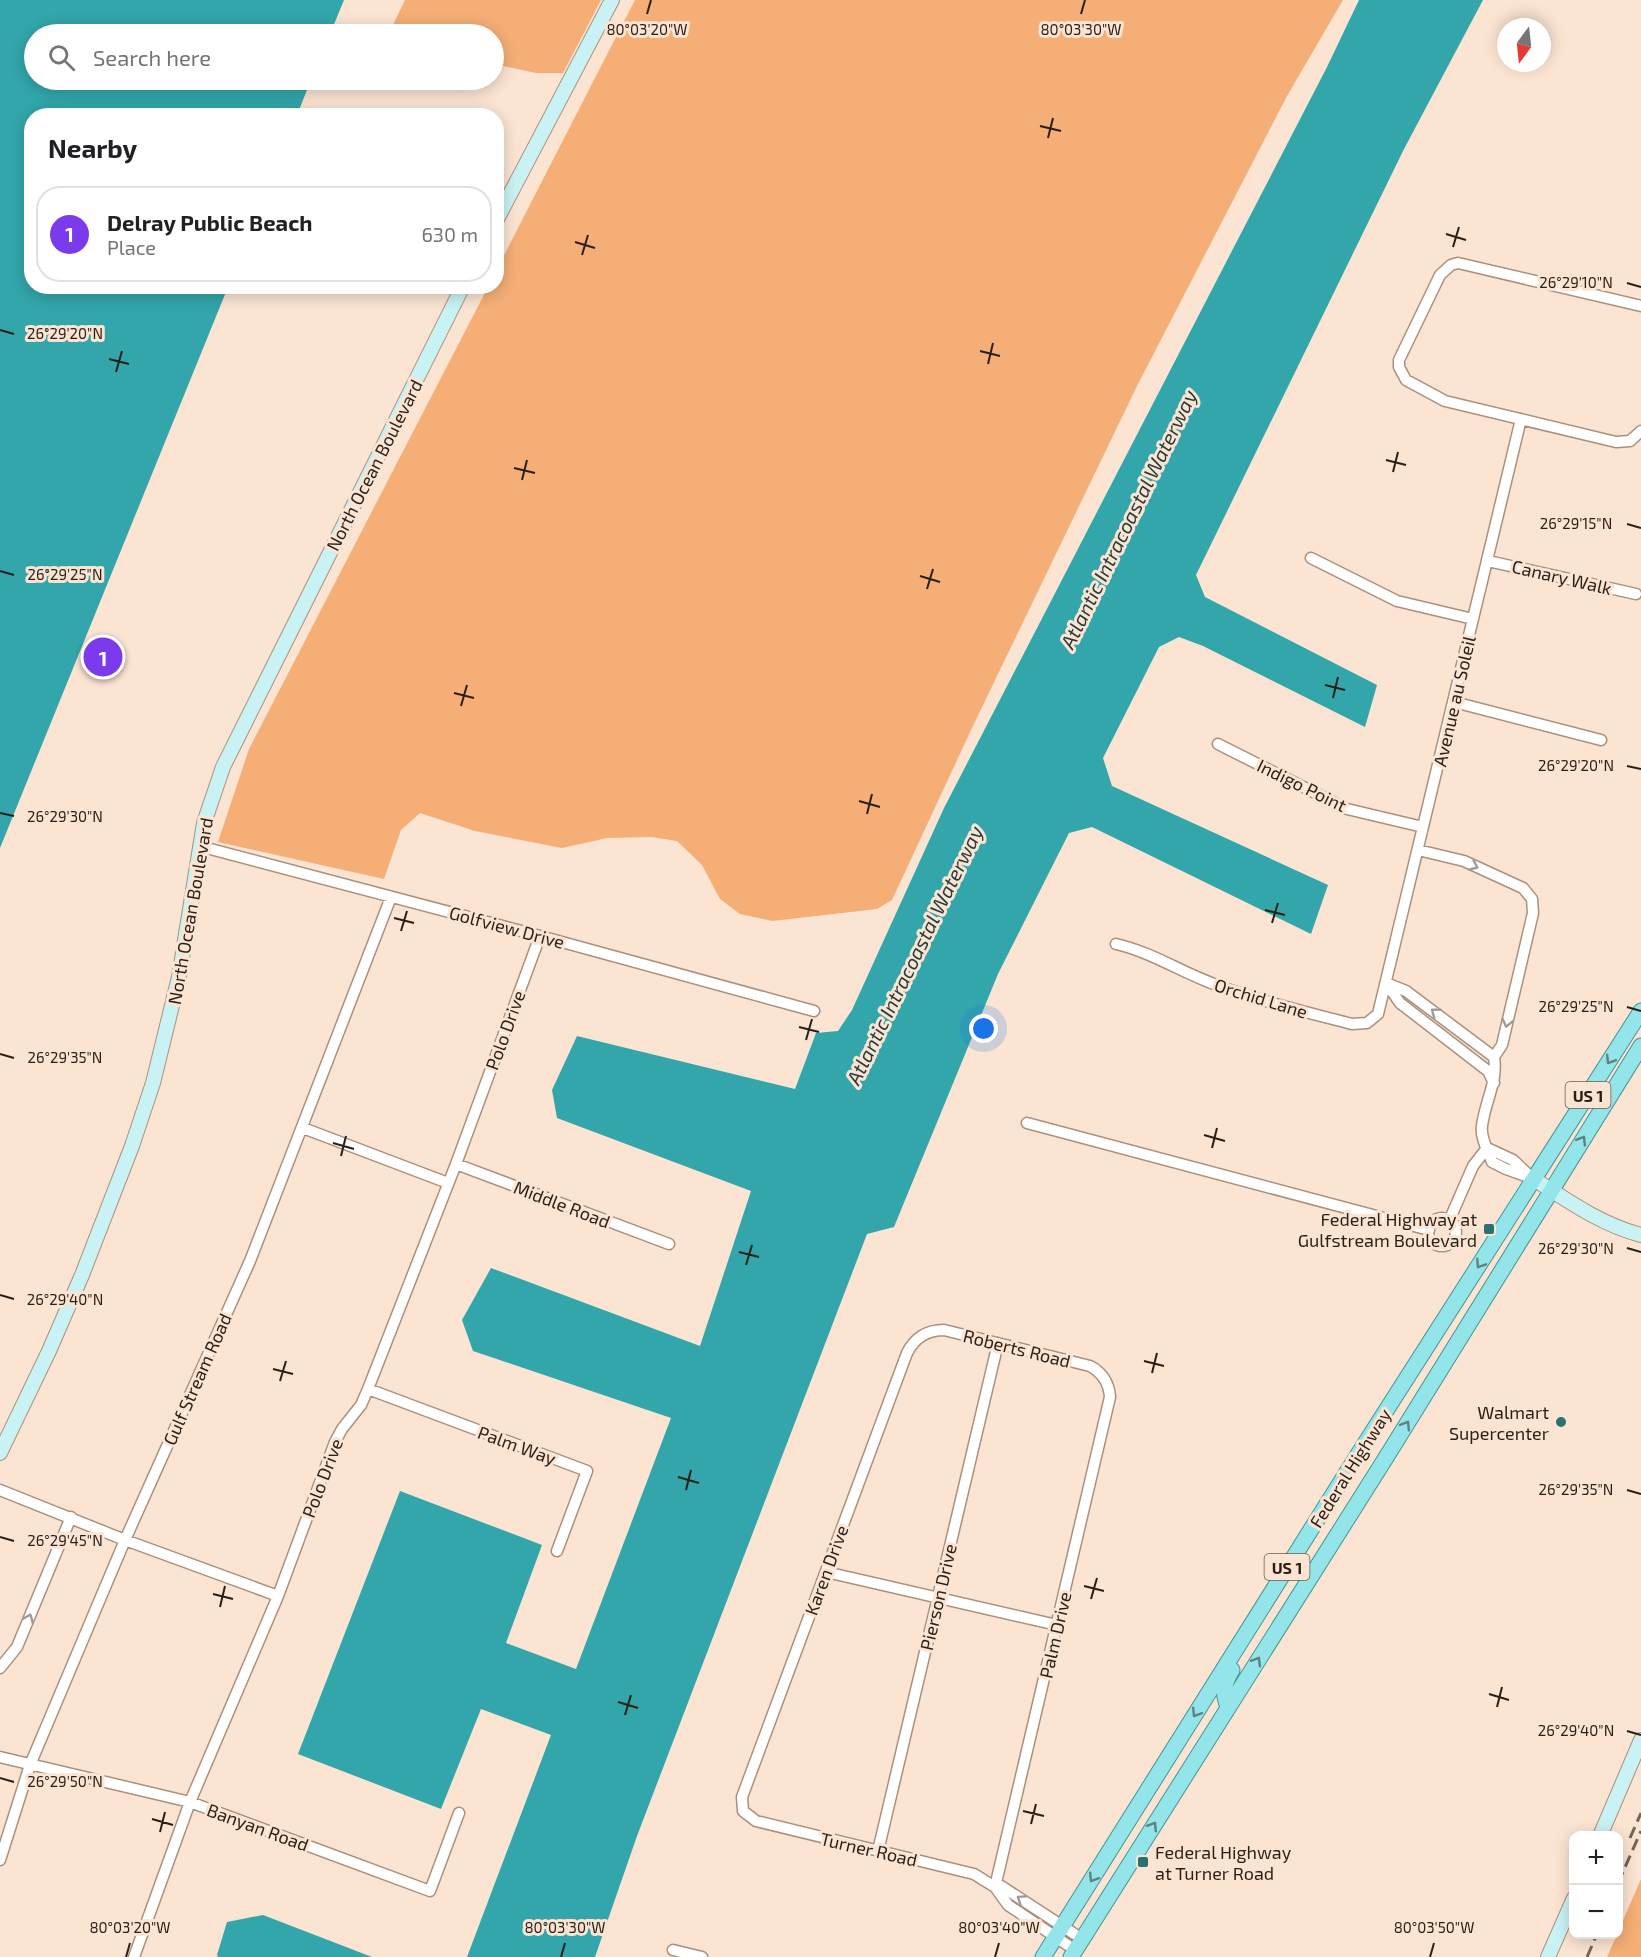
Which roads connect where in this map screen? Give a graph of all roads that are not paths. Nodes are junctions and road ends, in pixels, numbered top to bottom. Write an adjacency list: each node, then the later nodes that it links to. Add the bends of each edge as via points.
1 (612, 0): 2 (main road)
2 (504, 206)
3 (459, 294): 15 (main road, North Ocean Boulevard, via 223,767)
4 (1641, 306): 5 (street, via 1466,263 1444,269 1401,353 1401,374 1445,401)
5 (1521, 419): 6 (street, via 1616,442 1630,441); 8 (street, Avenue au Soleil)
6 (1641, 431)
7 (1311, 558): 10 (street, via 1397,601)
8 (1488, 561): 9 (street, Canary Walk); 10 (street, Avenue au Soleil)
9 (1636, 594)
10 (1473, 620): 11 (street, Avenue au Soleil)
11 (1454, 702): 12 (street); 14 (street, Avenue au Soleil)
12 (1601, 740)
13 (1218, 744): 14 (street, Indigo Point, via 1347,809)
14 (1424, 827): 16 (street, Avenue au Soleil)
15 (199, 846): 17 (street, Golfview Drive); 42 (main road, North Ocean Boulevard, via 179,977 153,1083 82,1275)
16 (1418, 850): 20 (street, Avenue au Soleil); 24 (street, one-way to 24, via 1464,861 1523,888 1532,899 1533,913 1502,1045)
17 (392, 897): 18 (street, Golfview Drive); 27 (street, Gulf Stream Road)
18 (540, 936): 21 (street, Golfview Drive); 29 (street, Polo Drive)
19 (1116, 944): 20 (street, Orchid Lane, via 1136,948 1212,984 1250,997 1352,1024 1367,1023 1378,1014)
20 (1386, 983): 24 (street, one-way to 20, via 1406,991); 25 (street, via 1400,1003 1488,1071)
21 (814, 1011)
22 (1641, 1011): 30 (main road, Federal Highway / US 1, one-way to 30)
23 (1641, 1046): 32 (main road, Federal Highway / US 1, one-way to 23)
24 (1494, 1057): 25 (street)
25 (1494, 1083): 28 (street, via 1482,1126)
26 (1027, 1122): 34 (street)
27 (303, 1128): 31 (street); 47 (street, Gulf Stream Road, via 250,1261)
28 (1487, 1148): 30 (street, via 1492,1162); 33 (street, via 1473,1166)
29 (456, 1164): 31 (street, Polo Drive); 36 (street, Middle Road)
30 (1534, 1179): 32 (main road); 41 (main road, Federal Highway / US 1, one-way to 41)
31 (448, 1183): 40 (street, Polo Drive)
32 (1551, 1190): 35 (main road, via 1618,1228); 44 (main road, Federal Highway / US 1, one-way to 32)
33 (1449, 1221): 34 (street, via 1436,1220); 34 (street, via 1456,1233 1449,1244 1436,1245)
34 (1429, 1230)
35 (1641, 1235)
36 (669, 1244)
37 (922, 1335): 38 (street, Roberts Road, via 945,1330); 51 (street, Karen Drive, via 907,1353)
38 (998, 1343): 39 (street, Roberts Road, via 1090,1366); 53 (street, Pierson Drive)
39 (1107, 1382): 54 (street, Palm Drive, via 1110,1405)
40 (368, 1389): 48 (street, Palm Way, via 587,1471); 52 (street, Polo Drive, via 335,1442)
41 (1384, 1414): 43 (main road, Federal Highway / US 1); 44 (main road, via 1380,1439)
42 (0, 1453)
43 (1359, 1453): 49 (main road, Federal Highway / US 1); 50 (main road, via 1365,1461 1365,1471 1326,1535)
44 (1387, 1455): 50 (main road, Federal Highway / US 1)
45 (0, 1490): 46 (street)
46 (71, 1517): 47 (street); 55 (street, one-way to 46, via 17,1647)
47 (124, 1540): 52 (street); 59 (street, Gulf Stream Road)
48 (557, 1551)
49 (1297, 1552): 56 (main road, via 1292,1575 1228,1677 1223,1695); 68 (main road, Federal Highway / US 1, one-way to 68)
50 (1319, 1563): 56 (main road, Federal Highway / US 1, one-way to 50)
51 (826, 1572): 53 (street); 61 (street, Karen Drive, via 742,1797)
52 (278, 1596): 60 (street, Polo Drive)
53 (938, 1597): 54 (street); 64 (street, Pierson Drive)
54 (1057, 1625): 66 (street, Palm Drive)
55 (0, 1668)
56 (1228, 1707): 69 (main road, Federal Highway / US 1, one-way to 56)
57 (1641, 1740): 63 (main road)
58 (0, 1757): 59 (street, Banyan Road)
59 (30, 1765): 60 (street, Banyan Road); 65 (street, Gulf Stream Road)
60 (190, 1802): 62 (street, Banyan Road, via 430,1891); 71 (street, Polo Drive)
61 (743, 1811): 64 (street, Turner Road, via 756,1821)
62 (459, 1813)
63 (1602, 1831)
64 (878, 1851): 66 (street, Turner Road, via 974,1874)
65 (0, 1860)
66 (995, 1887): 68 (street, Turner Road, via 1001,1886)
67 (1569, 1909): 74 (main road)
68 (1059, 1931): 69 (street, Turner Road); 73 (main road, Federal Highway / US 1)
69 (1076, 1949)
70 (673, 1950): 72 (street)
71 (134, 1957)
72 (702, 1957)
73 (1043, 1957)
74 (1548, 1957)

